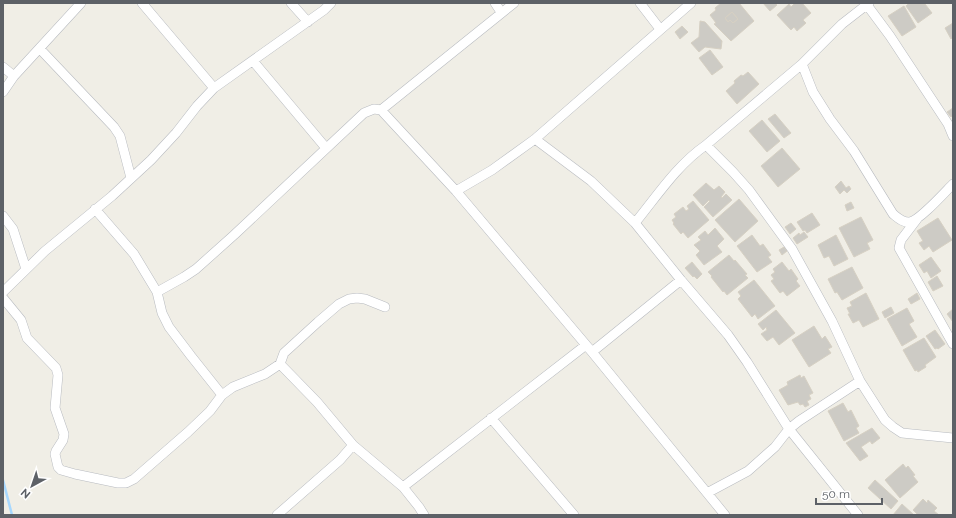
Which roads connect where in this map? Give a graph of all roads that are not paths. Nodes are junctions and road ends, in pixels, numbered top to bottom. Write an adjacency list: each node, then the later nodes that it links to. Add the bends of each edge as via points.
1 (81, 3): 13 (street)
2 (142, 3): 18 (street)
3 (291, 3): 11 (street)
4 (331, 3): 11 (street)
5 (496, 3): 10 (street)
6 (514, 3): 10 (street)
7 (640, 3): 12 (street)
8 (691, 3): 12 (street)
9 (868, 4): 15 (street, via 842,24); 21 (street, via 944,118)
10 (502, 12): 20 (street)
11 (308, 22): 14 (street)
12 (660, 29): 22 (street)
13 (40, 50): 17 (street); 25 (street, via 114,126 120,136)
14 (253, 61): 18 (street); 24 (street)
15 (802, 64): 23 (street); 30 (street, via 813,92 893,214 904,222)
16 (3, 67): 17 (street)
17 (14, 76): 19 (street)
18 (214, 88): 25 (street, via 176,133)
19 (3, 92)
20 (380, 110): 24 (street, via 374,109 364,113); 27 (street)
21 (953, 136)
22 (535, 139): 27 (street); 31 (street, via 591,181)
23 (706, 144): 31 (street, via 683,164); 41 (street, via 749,190 792,249 832,321)
24 (326, 148): 35 (street, via 196,268)
25 (131, 178): 28 (street)
26 (953, 184): 30 (street)
27 (456, 192): 39 (street)
28 (95, 209): 32 (street); 35 (street, via 134,254)
29 (3, 216): 32 (street, via 12,229)
30 (918, 218): 38 (street, via 901,240 899,248)
31 (635, 223): 33 (street)
32 (26, 269): 34 (street)
33 (681, 280): 39 (street); 44 (street, via 747,362)
34 (3, 292)
35 (157, 292): 42 (street, via 162,313 169,327)
36 (3, 298): 42 (street, via 21,320 27,338 56,368 58,375 55,408 64,434 55,454 61,470 126,483 188,432)
37 (385, 307): 40 (street, via 365,299 349,299 339,304 287,350)
38 (953, 344)
39 (589, 349): 43 (street); 48 (street)
40 (280, 364): 42 (street); 46 (street)
41 (860, 382): 44 (street); 45 (street, via 885,420 897,430 913,435)
42 (222, 395)
43 (492, 418): 47 (street); 51 (street)
44 (789, 429): 48 (street, via 775,447 748,471); 53 (street)
45 (953, 438)
46 (353, 444): 47 (street); 49 (street, via 340,460)
47 (403, 487): 50 (street)
48 (707, 493): 52 (street)
49 (277, 515)
50 (424, 515)
51 (574, 515)
52 (725, 515)
53 (858, 515)

